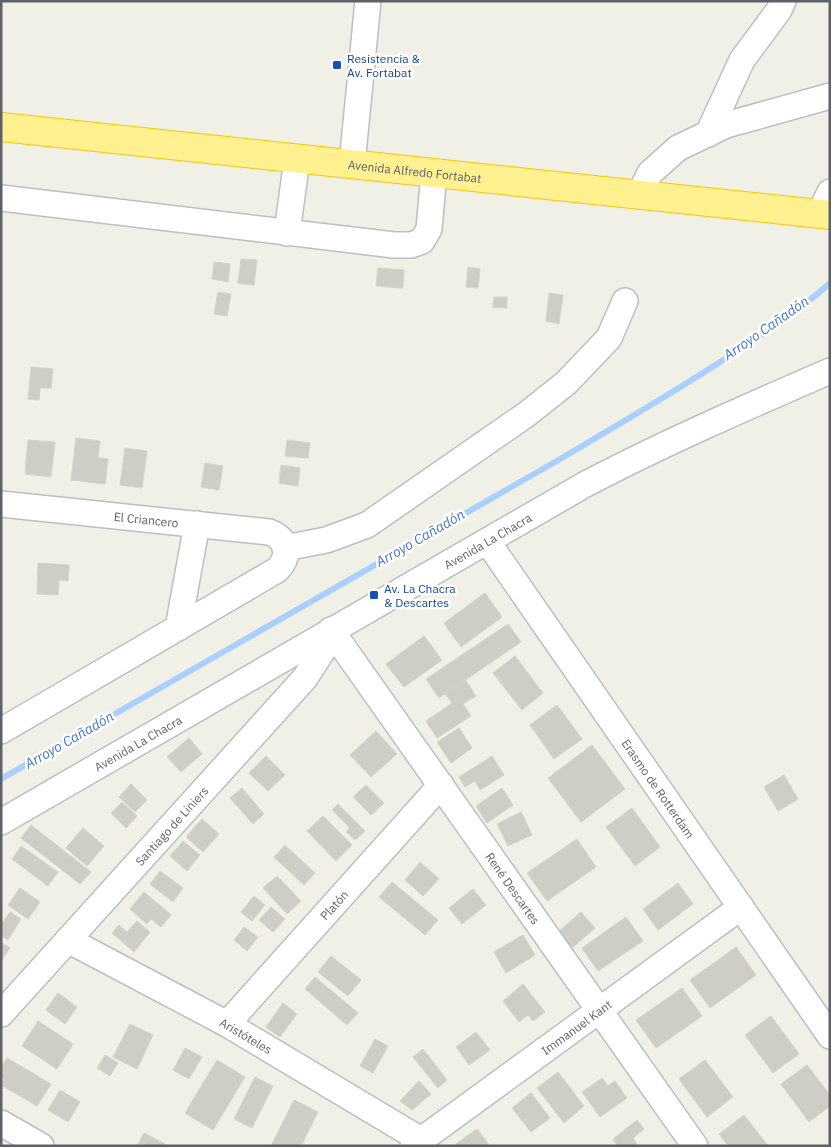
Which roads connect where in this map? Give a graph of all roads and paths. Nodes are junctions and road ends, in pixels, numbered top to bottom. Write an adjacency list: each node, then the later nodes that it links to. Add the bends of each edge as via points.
1 (368, 1): 7 (street)
2 (783, 1): 5 (street, via 742,60)
3 (830, 96): 5 (street, via 726,125)
4 (1, 127): 6 (highway, Avenida Alfredo Fortabat)
5 (708, 134): 9 (street, via 678,148 650,173)
6 (297, 159): 7 (highway, Avenida Alfredo Fortabat); 12 (street)
7 (352, 164): 8 (highway, Avenida Alfredo Fortabat)
8 (434, 173): 9 (highway, Avenida Alfredo Fortabat); 12 (street, via 429,229 422,241 394,245)
9 (639, 195): 11 (highway, Avenida Alfredo Fortabat)
10 (1, 198): 12 (street)
11 (826, 207)
12 (287, 232)
13 (625, 301): 18 (street, via 609,338 566,383 527,414 367,525 326,540)
14 (830, 370): 17 (street, Avenida La Chacra, via 628,462)
15 (1, 504): 16 (street, El Criancero)
16 (197, 524): 18 (street, El Criancero, via 269,532 276,534); 19 (street)
17 (487, 541): 20 (street, Avenida La Chacra); 24 (street, Erasmo de Rotterdam)
18 (285, 548): 19 (street, via 285,556 277,570)
19 (178, 628): 21 (street)
20 (332, 630): 22 (street, René Descartes); 23 (street, Avenida La Chacra); 25 (street, Santiago de Liniers, via 305,678)
21 (1, 731)
22 (441, 786): 26 (street, René Descartes); 28 (street, Platón)
23 (1, 822)
24 (741, 907): 26 (street, Immanuel Kant); 29 (street, Erasmo de Rotterdam)
25 (68, 940): 27 (street, Santiago de Liniers); 28 (street, Aristóteles)
26 (599, 1010): 31 (street, Immanuel Kant); 33 (street, René Descartes)
27 (1, 1014)
28 (227, 1024): 31 (street, Aristóteles)
29 (830, 1036)
30 (1, 1124): 32 (street)
31 (417, 1143)
32 (41, 1146)
33 (694, 1146)

